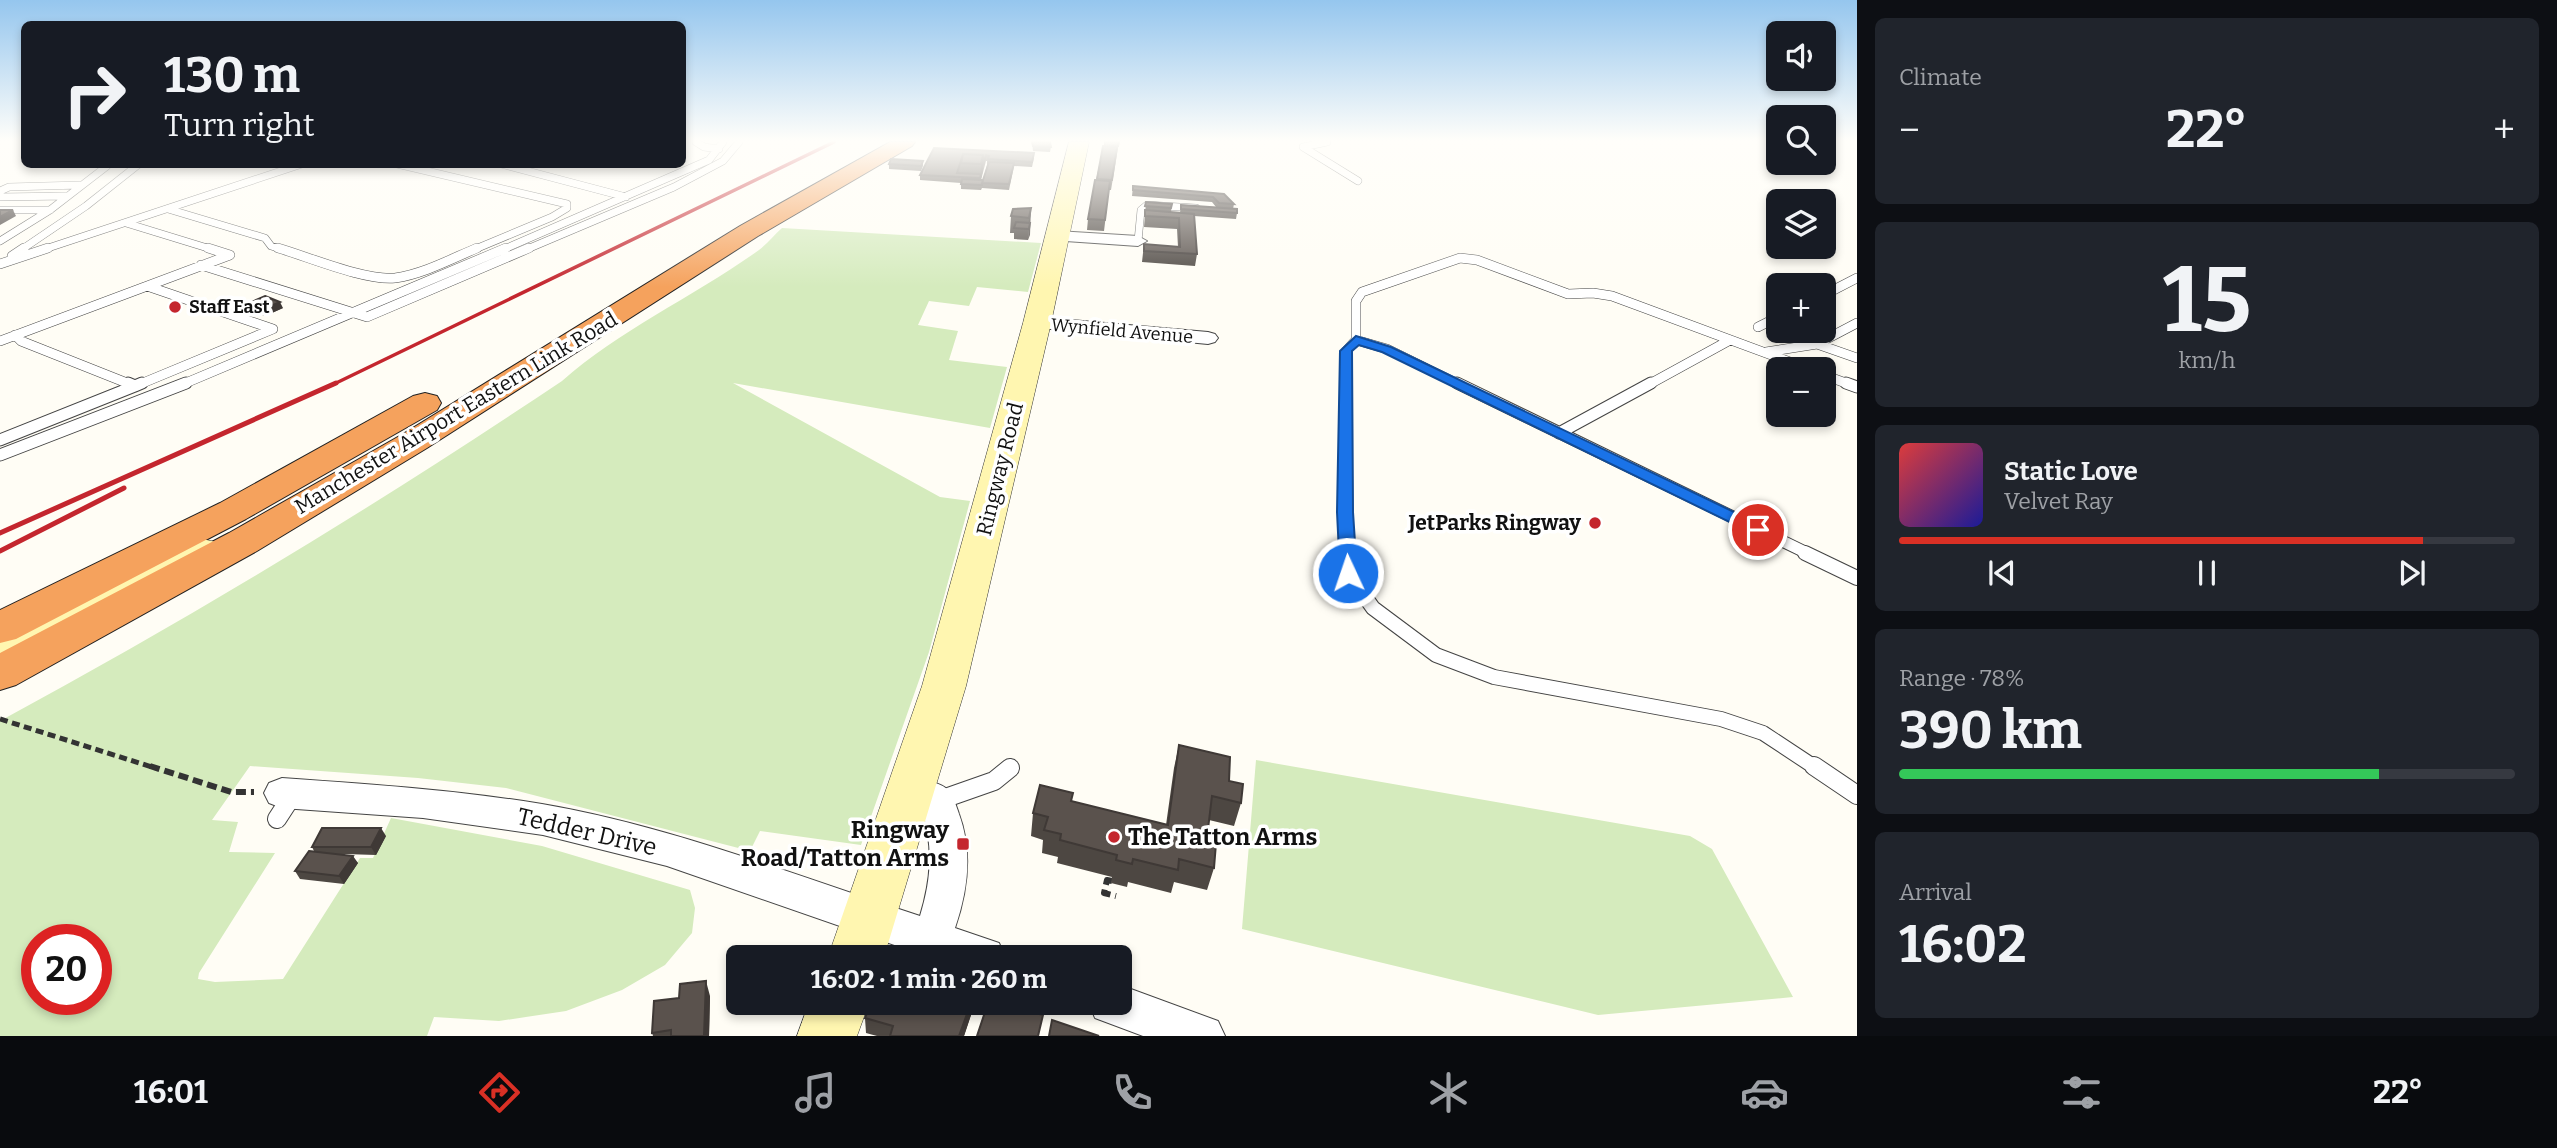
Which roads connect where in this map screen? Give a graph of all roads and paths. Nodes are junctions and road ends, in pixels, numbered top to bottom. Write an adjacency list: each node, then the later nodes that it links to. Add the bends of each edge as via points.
1 (74, 190): 11 (lane)
2 (106, 190): 24 (lane, via 12,256)
3 (222, 190): 13 (lane)
4 (515, 190): 16 (lane, via 563,201 567,208 417,273 393,278 373,277 284,250 271,246 265,238)
5 (601, 190): 14 (lane)
6 (641, 190): 14 (lane)
7 (666, 190): 30 (lane, via 367,317)
8 (796, 190): 52 (highway, Manchester Airport Eastern Link Road, via 326,460)
9 (820, 190): 50 (highway, Manchester Airport Eastern Link Road)
10 (1068, 190): 21 (street, Ringway Road)
11 (67, 196): 12 (lane); 18 (lane)
12 (0, 197)
13 (203, 197): 16 (lane)
14 (626, 197): 30 (lane)
15 (1200, 208): 23 (lane, via 1147,205 1141,211)
16 (168, 209): 19 (lane)
17 (0, 210): 18 (lane)
18 (50, 210): 20 (lane)
19 (126, 223): 24 (lane); 26 (lane, via 230,255)
20 (4, 236): 22 (lane)
21 (1057, 236): 23 (street); 31 (street, Ringway Road)
22 (0, 241)
23 (1138, 241)
24 (18, 259): 25 (lane)
25 (0, 264)
26 (201, 265): 28 (lane); 30 (lane)
27 (1857, 278): 29 (lane)
28 (148, 286): 35 (lane); 45 (lane, via 273,328)
29 (1836, 289)
30 (352, 312): 49 (lane, via 162,393)
31 (1037, 323): 36 (street, Wynfield Avenue); 58 (street, Ringway Road, via 947,673)
32 (1766, 323): 34 (lane)
33 (1857, 323): 40 (lane)
34 (1758, 327)
35 (15, 335): 39 (lane); 45 (lane)
36 (1208, 338)
37 (1356, 340): 38 (lane, via 1356,300 1362,292 1460,258 1568,294 1612,296); 47 (lane, via 1387,349); 57 (lane, via 1346,351 1348,573 1373,608 1436,655 1494,677 1721,719 1763,733)
38 (1730, 340): 41 (lane); 47 (lane)
39 (0, 341)
40 (1817, 344): 41 (lane); 43 (lane)
41 (1762, 352): 42 (lane)
42 (1776, 357)
43 (1857, 358)
44 (1836, 379): 46 (lane)
45 (135, 386): 48 (lane)
46 (1857, 387)
47 (1559, 433): 51 (lane)
48 (0, 440)
49 (0, 455)
50 (305, 505): 53 (street, via 146,576); 54 (highway, Manchester Airport Eastern Link Road)
51 (1857, 578)
52 (0, 628)
53 (0, 649)
54 (0, 673)
55 (0, 719): 59 (path, via 231,792)
56 (1010, 768): 58 (lane, via 993,781)
57 (1857, 795)
58 (923, 797): 62 (street, Ringway Road); 63 (street, via 948,841 951,868)
59 (284, 803): 62 (street, Tedder Drive, via 423,803 543,820 667,850)
60 (1112, 881): 61 (path, via 1107,880 1104,893)
61 (1116, 896)
62 (864, 937): 63 (street, Tedder Drive)
63 (932, 938): 64 (street, Tedder Drive)
64 (952, 945)
65 (1132, 1011): 68 (street)
66 (835, 1015): 67 (street)
67 (827, 1036)
68 (1203, 1036)

